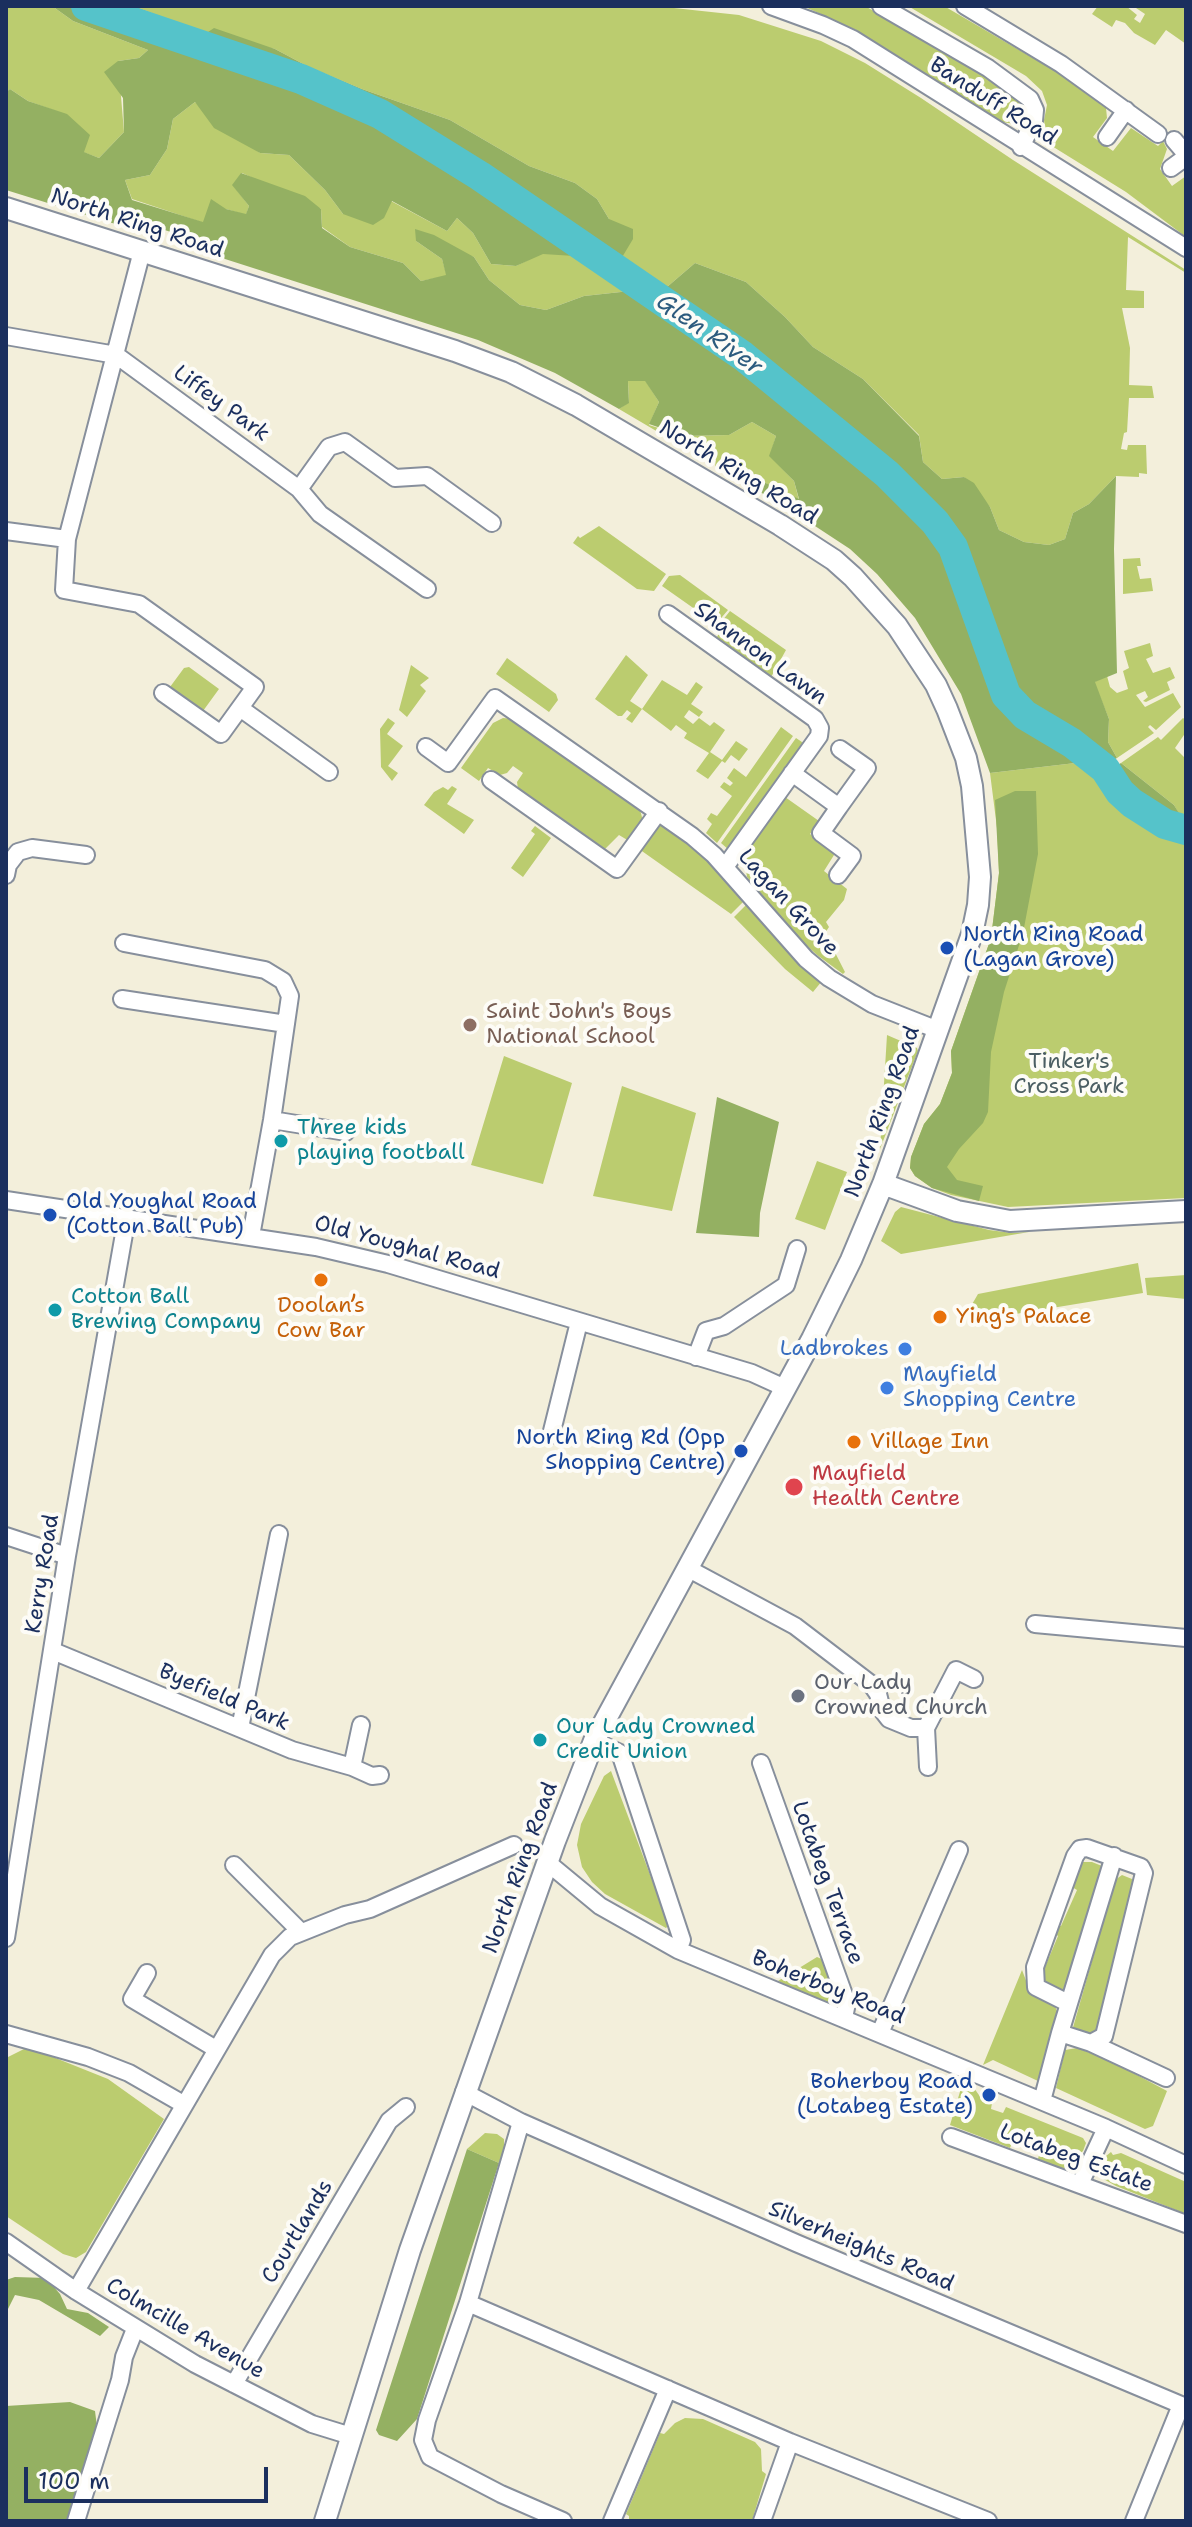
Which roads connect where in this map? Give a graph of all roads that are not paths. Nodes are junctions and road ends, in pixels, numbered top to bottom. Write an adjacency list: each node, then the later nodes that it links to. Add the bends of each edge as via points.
1 (771, 6): 6 (street, Banduff Road, via 853,39)
2 (881, 6): 6 (street, via 988,68 1030,99 1034,121)
3 (965, 6): 4 (street)
4 (1126, 110): 5 (street); 7 (street)
5 (1107, 137)
6 (1021, 147): 10 (street, Banduff Road)
7 (1186, 155): 8 (street)
8 (1171, 168)
9 (6, 208): 11 (main road, North Ring Road)
10 (1186, 248)
11 (142, 251): 13 (street); 36 (main road, North Ring Road, via 511,372 780,525 853,577 897,626 936,685 958,734 972,786 980,850 978,905)
12 (6, 336): 13 (street)
13 (116, 355): 14 (street, Liffey Park); 17 (street)
14 (299, 489): 15 (street, via 329,447 345,442 395,478 427,476); 18 (street, Liffey Park, via 320,514)
15 (492, 523)
16 (6, 531): 17 (street)
17 (67, 539): 21 (street, via 64,590 139,604 255,687)
18 (427, 589)
19 (668, 614): 25 (street, Shannon Lawn, via 818,721 819,736)
20 (163, 693): 21 (street, via 221,734)
21 (240, 708): 24 (street)
22 (426, 747): 28 (street, Lagan Grove, via 448,763 495,698)
23 (840, 749): 27 (street, via 867,768)
24 (329, 772)
25 (792, 773): 27 (street); 30 (street, Shannon Lawn)
26 (491, 780): 28 (street, via 617,869)
27 (839, 807): 32 (street, via 821,833 852,856)
28 (659, 811): 30 (street, Lagan Grove)
29 (86, 855): 31 (street, via 32,848 18,852)
30 (725, 867): 36 (street, Lagan Grove, via 777,929 829,978 872,1004)
31 (6, 875)
32 (838, 875)
33 (124, 943): 35 (street, via 265,970 283,981 290,996)
34 (122, 999): 35 (street)
35 (286, 1024): 37 (street)
36 (938, 1030): 39 (main road, North Ring Road)
37 (272, 1120): 38 (street); 43 (street)
38 (346, 1132)
39 (883, 1184): 41 (main road, via 957,1211 1010,1221); 47 (main road, North Ring Road, via 851,1260)
40 (6, 1200): 42 (street, Old Youghal Road)
41 (1186, 1211)
42 (127, 1217): 43 (street, Old Youghal Road); 51 (street, Kerry Road)
43 (251, 1236): 45 (street, Old Youghal Road, via 388,1264)
44 (797, 1249): 46 (street, via 786,1285 724,1326 706,1331)
45 (579, 1322): 46 (street, Old Youghal Road); 48 (street)
46 (696, 1357): 47 (street, Old Youghal Road)
47 (785, 1388): 52 (main road, North Ring Road)
48 (551, 1435)
49 (279, 1534): 58 (street)
50 (6, 1536): 51 (street)
51 (67, 1556): 55 (street, Kerry Road)
52 (687, 1568): 59 (street, via 795,1626 871,1684 889,1719); 60 (main road, North Ring Road)
53 (1035, 1624): 54 (street)
54 (1186, 1638)
55 (53, 1651): 58 (street, Byefield Park); 66 (street, Kerry Road)
56 (974, 1679): 59 (street, via 956,1670)
57 (361, 1725): 62 (street)
58 (240, 1728): 62 (street, Byefield Park)
59 (926, 1728): 63 (street)
60 (594, 1741): 70 (main road, North Ring Road); 74 (street, via 620,1753 682,1940)
61 (761, 1763): 77 (street, Lotabeg Terrace, via 847,2003)
62 (352, 1767): 64 (street, Byefield Park)
63 (928, 1767)
64 (380, 1775)
65 (6, 1830): 66 (street)
66 (24, 1835): 73 (street, Kerry Road)
67 (514, 1845): 72 (street, via 370,1909)
68 (959, 1850): 78 (street)
69 (1114, 1856): 76 (street); 76 (street, via 1087,1848 1075,1856 1035,1967 1036,1987); 81 (street, via 1144,1873 1104,2036)
70 (548, 1863): 74 (street, Boherboy Road, via 600,1906); 84 (main road, North Ring Road)
71 (234, 1865): 72 (street)
72 (301, 1932): 82 (street, via 272,1955)
73 (6, 1938)
74 (678, 1950): 77 (street, Boherboy Road)
75 (147, 1973): 82 (street, via 132,1999)
76 (1068, 2003): 79 (street)
77 (844, 2018): 78 (street, Boherboy Road)
78 (880, 2033): 85 (street, Boherboy Road)
79 (1060, 2033): 81 (street); 85 (street)
80 (6, 2034): 86 (street, via 129,2073)
81 (1091, 2043): 83 (street)
82 (216, 2049): 86 (street)
83 (1166, 2078)
84 (464, 2092): 88 (street, Silverheights Road); 101 (main road, North Ring Road)
85 (1042, 2101): 89 (street, Boherboy Road)
86 (183, 2104): 95 (street)
87 (406, 2107): 98 (street, Courtlands, via 389,2121)
88 (521, 2122): 96 (street); 100 (street, Silverheights Road)
89 (1106, 2128): 91 (street, Boherboy Road); 92 (street)
90 (951, 2137): 92 (street, Lotabeg Estate)
91 (1186, 2165)
92 (1080, 2184): 93 (street, Lotabeg Estate)
93 (1186, 2224)
94 (6, 2242): 95 (street, Colmcille Avenue)
95 (76, 2291): 97 (street, Colmcille Avenue)
96 (468, 2303): 99 (street); 105 (street, via 427,2420 423,2440 430,2457)
97 (135, 2329): 98 (street, Colmcille Avenue); 103 (street)
98 (234, 2384): 101 (street, Colmcille Avenue, via 312,2424)
99 (668, 2389): 102 (street); 106 (street)
100 (1184, 2406): 109 (street)
101 (351, 2436): 104 (main road, North Ring Road)
102 (790, 2442): 107 (street); 108 (street)
103 (76, 2521)
104 (325, 2521)
105 (563, 2521)
106 (612, 2521)
107 (762, 2521)
108 (988, 2521)
109 (1134, 2521)

